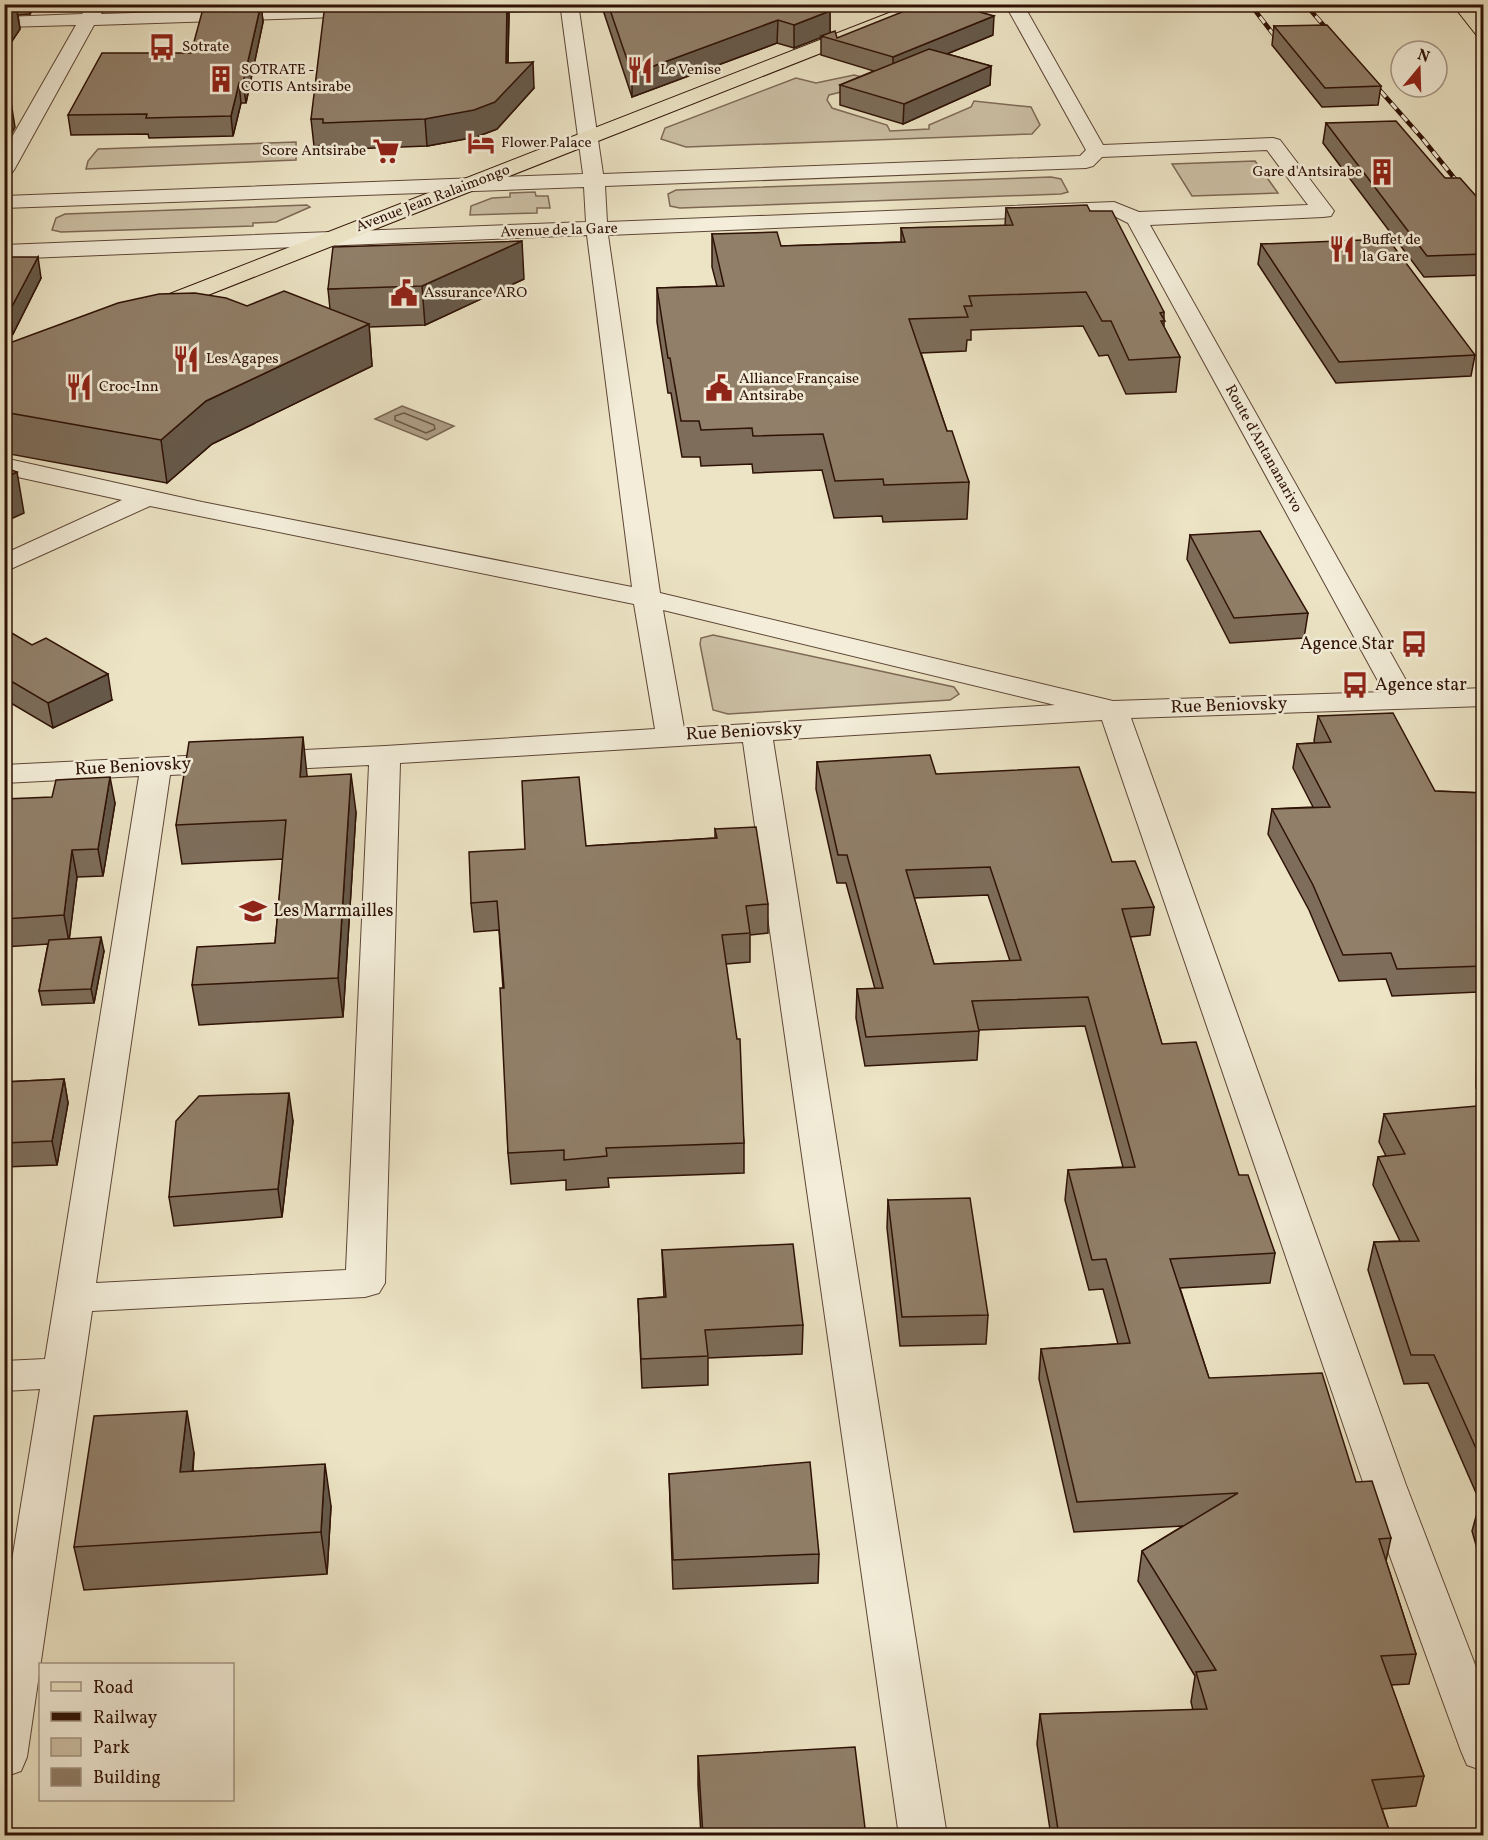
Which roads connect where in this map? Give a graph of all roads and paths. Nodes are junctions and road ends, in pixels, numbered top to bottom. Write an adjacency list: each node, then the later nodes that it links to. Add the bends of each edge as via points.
1 (589, 4): 5 (street)
2 (929, 4): 11 (main road, Avenue Jean Ralaimongo)
3 (1014, 4): 12 (street)
4 (1461, 4): 10 (main road)
5 (569, 5): 6 (street); 11 (street)
6 (452, 9)
7 (381, 11): 8 (street)
8 (93, 12): 9 (street); 13 (street)
9 (4, 22)
10 (1484, 33)
11 (589, 138): 14 (street); 15 (main road, Avenue Jean Ralaimongo)
12 (1091, 156): 14 (street); 16 (street, Route d'Antananarivo); 16 (street, Avenue de la Gare, via 1274,144 1323,211)
13 (4, 170)
14 (594, 180): 15 (street); 18 (street)
15 (466, 185): 17 (street); 19 (main road, Avenue Jean Ralaimongo)
16 (1113, 199): 18 (street, Avenue de la Gare); 27 (street, Route d'Antananarivo)
17 (4, 202)
18 (596, 230): 19 (street, Avenue de la Gare); 25 (street)
19 (327, 240): 20 (street, Avenue de la Gare); 21 (main road, Avenue Jean Ralaimongo)
20 (4, 252)
21 (135, 316)
22 (4, 466): 23 (street)
23 (147, 498): 24 (street); 25 (street)
24 (4, 564)
25 (647, 598): 28 (street); 30 (street)
26 (1484, 697): 27 (street, Rue Beniovsky)
27 (1403, 700): 28 (street, Rue Beniovsky)
28 (1113, 710): 29 (street, Rue Beniovsky); 37 (street, via 1385,1485)
29 (757, 732): 30 (street, Rue Beniovsky); 39 (street)
30 (671, 736): 31 (street, Rue Beniovsky)
31 (385, 755): 32 (street, Rue Beniovsky); 34 (street, via 365,1282)
32 (156, 766): 33 (street, Rue Beniovsky); 34 (street)
33 (4, 774)
34 (74, 1298): 35 (street)
35 (63, 1373): 36 (street); 38 (street)
36 (4, 1376)
37 (1484, 1751)
38 (4, 1757)
39 (923, 1836)

